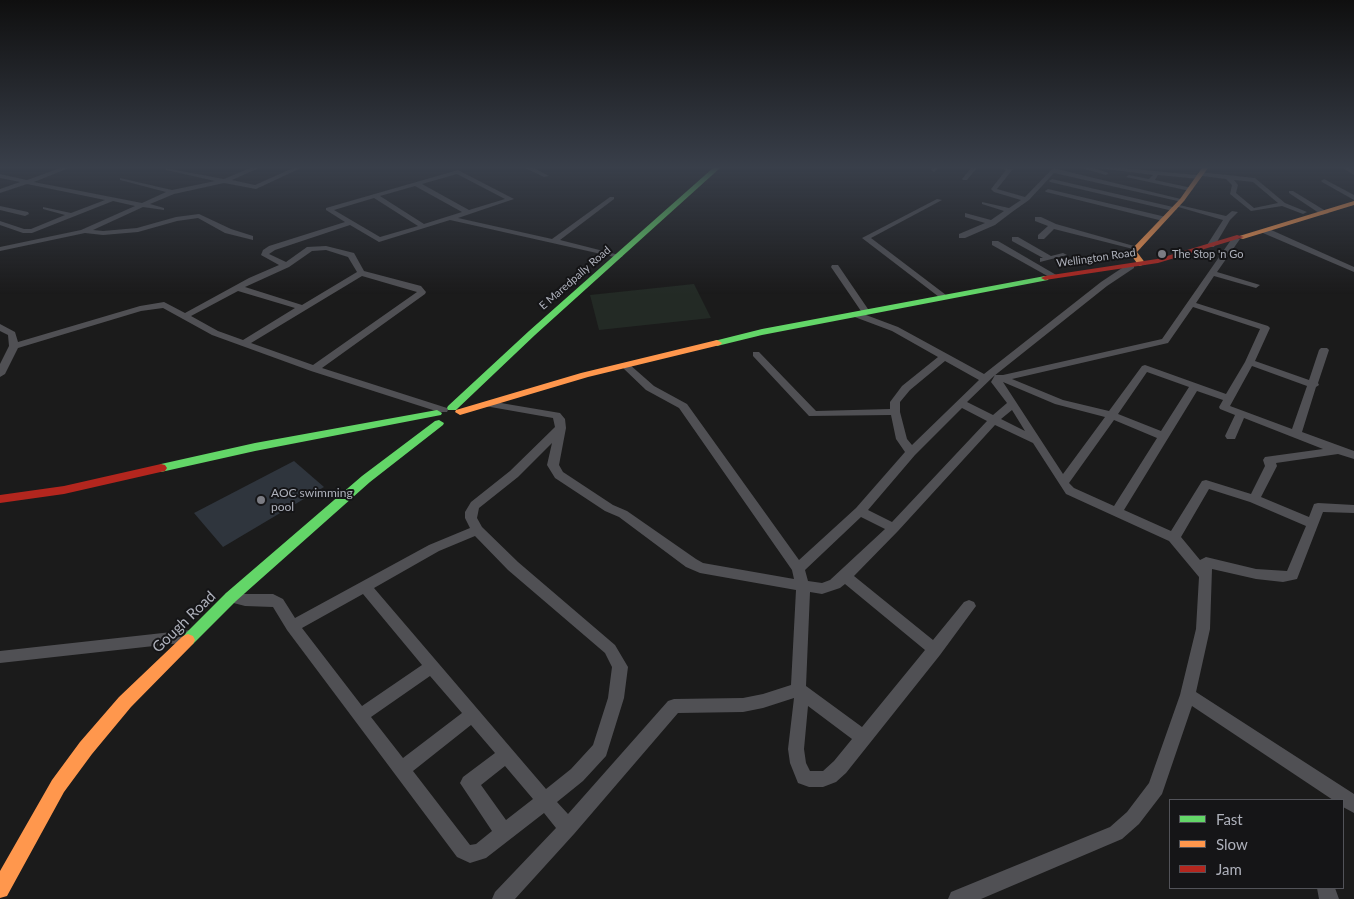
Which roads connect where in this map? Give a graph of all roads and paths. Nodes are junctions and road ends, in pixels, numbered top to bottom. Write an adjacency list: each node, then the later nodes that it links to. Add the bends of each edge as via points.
1 (8, 210): 24 (street)
2 (52, 210): 25 (street)
3 (84, 210): 25 (street)
4 (127, 210): 36 (street)
5 (329, 210): 32 (street)
6 (398, 210): 34 (street)
7 (464, 210): 20 (street)
8 (474, 210): 20 (street)
9 (596, 210): 43 (street)
10 (670, 210): 49 (main road, E Maredpally Road)
11 (920, 210): 61 (street, via 866,238)
12 (1007, 210): 19 (street)
13 (1124, 210): 29 (street)
14 (1172, 210): 29 (main road)
15 (1195, 210): 30 (street)
16 (1298, 210): 22 (street)
17 (1320, 210): 23 (street)
18 (1334, 210): 23 (main road, Wellington Road)
19 (1010, 211): 33 (street)
20 (468, 212): 27 (street)
21 (1234, 212): 30 (street)
22 (1303, 212)
23 (1325, 213): 37 (main road, Wellington Road)
24 (25, 214)
25 (71, 215): 31 (street, via 28,231)
26 (968, 215): 33 (street)
27 (451, 218): 34 (street); 43 (street)
28 (1038, 219): 35 (street)
29 (1163, 219): 46 (main road)
30 (1227, 219): 45 (street)
31 (0, 223)
32 (350, 223): 34 (street, via 379,240); 52 (street, via 266,252 265,255)
33 (992, 223): 38 (street)
34 (425, 226)
35 (1053, 226): 39 (street); 46 (street)
36 (86, 231): 40 (street, via 138,230 200,216); 47 (street)
37 (1266, 231): 42 (main road, Wellington Road); 55 (street)
38 (962, 236)
39 (1041, 237)
40 (250, 238)
41 (1015, 239): 50 (street)
42 (1236, 239): 45 (main road, Wellington Road); 57 (street)
43 (554, 241): 49 (street)
44 (994, 242): 51 (street)
45 (1211, 245): 53 (main road, Wellington Road)
46 (1137, 248): 53 (main road, via 1133,252)
47 (0, 249)
48 (1064, 255): 50 (street)
49 (619, 256): 87 (main road, E Maredpally Road, via 524,339)
50 (1050, 258): 51 (street)
51 (1031, 262): 58 (street)
52 (286, 265): 56 (street, via 310,249 326,248 349,253); 60 (street)
53 (1136, 265): 58 (main road, Wellington Road); 76 (street, via 1104,284)
54 (835, 267): 64 (street)
55 (1354, 270)
56 (361, 273): 63 (street); 75 (street, via 418,288 422,292)
57 (1213, 273): 59 (street); 62 (street)
58 (1054, 276): 61 (main road, Wellington Road)
59 (1256, 285)
60 (238, 288): 63 (street); 65 (street)
61 (943, 297): 64 (main road, Wellington Road)
62 (1191, 304): 72 (street, via 1265,328); 77 (street, via 1165,341)
63 (303, 308): 67 (street)
64 (860, 313): 71 (street); 73 (main road, Wellington Road, via 762,332)
65 (185, 316): 67 (street, via 215,333); 68 (street, via 164,305 150,307)
66 (0, 327): 68 (street, via 12,334)
67 (244, 343): 75 (street)
68 (14, 346): 74 (street)
69 (1324, 350): 78 (street)
70 (756, 354): 84 (street, via 813,414)
71 (944, 357): 76 (street); 84 (street, via 906,388 895,402)
72 (1250, 362): 78 (street); 80 (street)
73 (626, 366): 83 (main road, Wellington Road); 107 (street, via 650,388 685,408)
74 (1, 370)
75 (314, 370): 87 (street)
76 (988, 376): 77 (street); 81 (street)
77 (1002, 378): 82 (street, via 996,382); 86 (street, via 1059,402)
78 (1314, 385): 90 (street)
79 (1195, 386): 80 (street); 86 (street, via 1145,368); 91 (street)
80 (1230, 399): 85 (street, via 1224,407)
81 (960, 403): 88 (street); 95 (street)
82 (1013, 403): 88 (street); 93 (street)
83 (489, 404): 87 (main road, Wellington Road); 89 (street, via 556,415)
84 (895, 412): 95 (street, via 902,439)
85 (1241, 413): 90 (street); 92 (street)
86 (1111, 415): 91 (street); 97 (street)
87 (448, 416): 98 (main road, Wellington Road, via 255,447 64,490); 112 (main road, Gough Road, via 353,490)
88 (994, 420): 93 (street); 104 (street)
89 (561, 428): 105 (street, via 514,474 475,505 471,518); 111 (street, via 553,466 559,475 623,514 691,563 700,568)
90 (1296, 433): 94 (street)
91 (1163, 436): 102 (street)
92 (1231, 436)
93 (1034, 440): 97 (street)
94 (1339, 450): 96 (street); 99 (street, via 1269,460 1271,466)
95 (911, 452): 101 (street)
96 (1354, 456)
97 (1063, 484): 102 (street)
98 (0, 499)
99 (1254, 499): 103 (street); 106 (street, via 1206,484)
100 (1354, 509): 103 (street, via 1318,507)
101 (860, 511): 104 (street); 107 (street)
102 (1116, 512): 106 (street)
103 (1313, 524): 108 (street, via 1292,575 1256,574 1206,562)
104 (894, 528): 109 (street)
105 (477, 530): 110 (street, via 434,548); 127 (street, via 513,566 610,649 620,667 616,698 600,750 577,775)
106 (1174, 538): 108 (street)
107 (798, 569): 111 (street)
108 (1204, 574): 120 (street, via 1204,629)
109 (845, 576): 111 (street, via 827,588); 116 (street)
110 (364, 587): 114 (street); 118 (street)
111 (803, 587): 119 (street)
112 (231, 597): 114 (street, via 273,600); 115 (main road, Gough Road)
113 (969, 606): 116 (street)
114 (292, 626): 122 (street)
115 (193, 636): 117 (street); 130 (main road, Gough Road, via 138,688 86,748 49,800)
116 (935, 650): 123 (street)
117 (0, 657)
118 (432, 667): 121 (street); 122 (street)
119 (800, 690): 123 (street); 123 (street, via 796,749 804,776 816,780 830,776); 128 (street, via 743,705 674,706)
120 (1188, 695): 126 (street); 132 (street, via 1156,788 1133,818 1116,833)
121 (472, 715): 124 (street); 125 (street)
122 (360, 716): 125 (street)
123 (862, 737)
124 (506, 755): 127 (street); 129 (street, via 469,783)
125 (401, 770): 129 (street, via 463,851 470,854 480,852)
126 (1337, 796)
127 (545, 800): 128 (street); 129 (street)
128 (568, 828): 131 (street)
129 (505, 833)
130 (0, 889)
131 (502, 899)
132 (958, 899)

